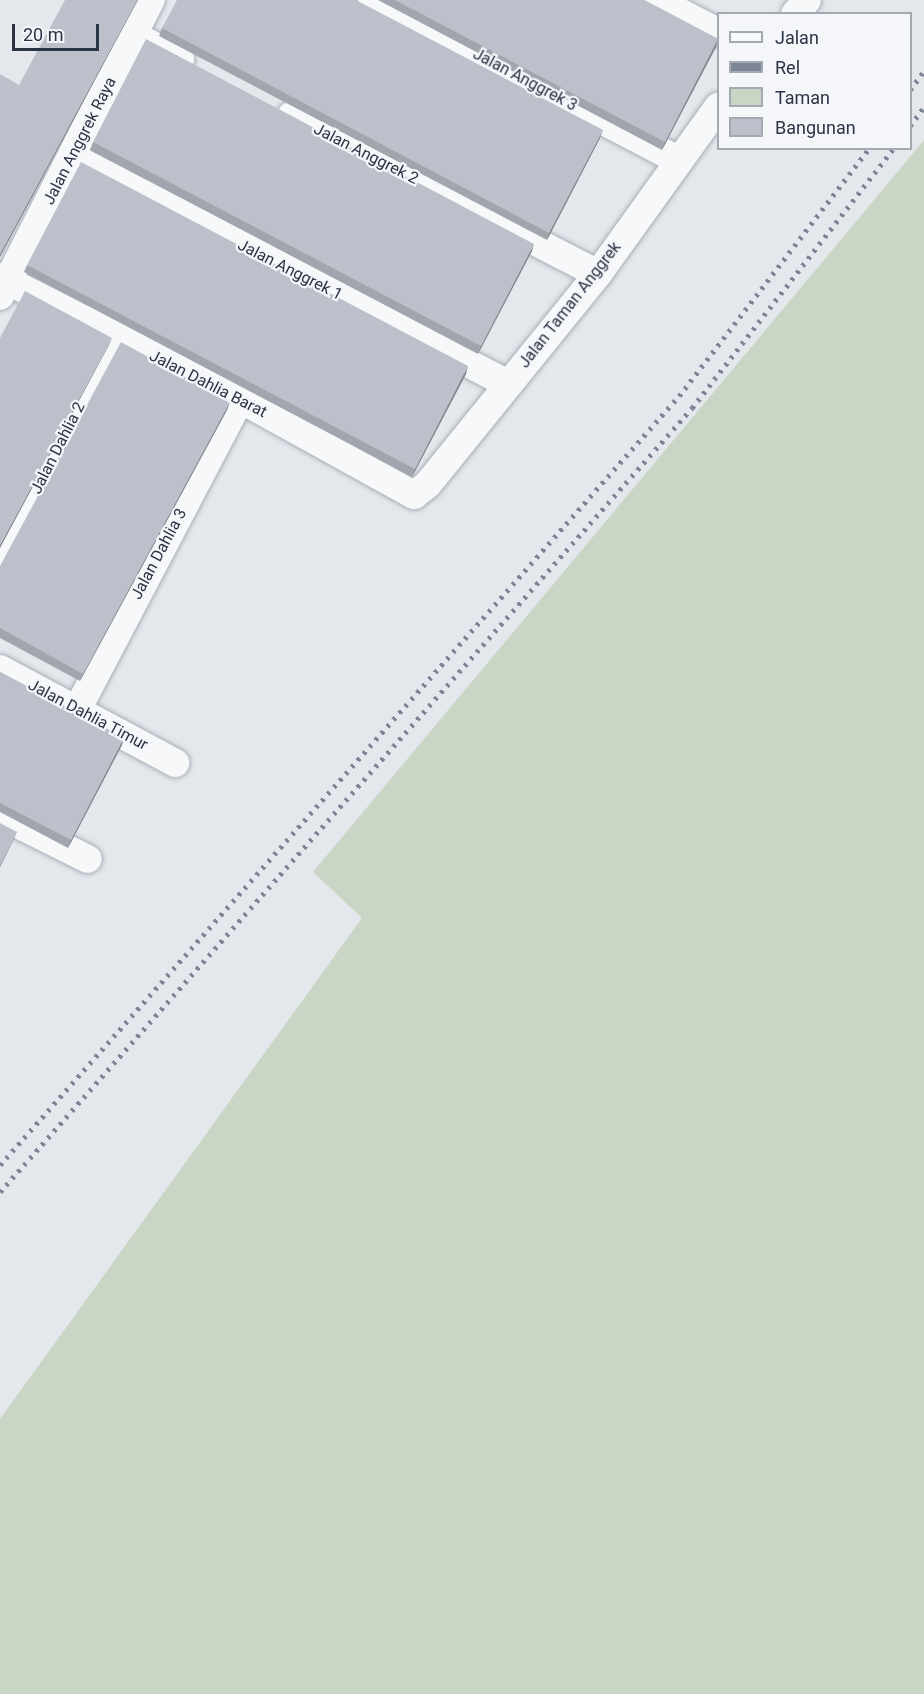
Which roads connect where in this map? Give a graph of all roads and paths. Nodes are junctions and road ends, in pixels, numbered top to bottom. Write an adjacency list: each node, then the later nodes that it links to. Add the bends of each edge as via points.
1 (151, 0): 7 (street, Jalan Anggrek Raya)
2 (372, 0): 12 (street, Jalan Anggrek 3)
3 (656, 0): 6 (street)
4 (807, 0): 5 (street)
5 (797, 12)
6 (717, 31)
7 (134, 35): 8 (street); 11 (street, Jalan Anggrek Raya)
8 (207, 73)
9 (271, 105): 13 (street, Jalan Anggrek 2)
10 (717, 108): 12 (street, Jalan Taman Anggrek)
11 (72, 157): 14 (street, Jalan Anggrek Raya); 16 (street, Jalan Anggrek 1)
12 (678, 160): 13 (street, Jalan Taman Anggrek)
13 (598, 274): 16 (street, Jalan Taman Anggrek)
14 (3, 285): 15 (street, Jalan Dahlia Barat)
15 (116, 336): 17 (street, Jalan Dahlia Barat); 19 (street, Jalan Dahlia 2)
16 (508, 384): 18 (street, Jalan Taman Anggrek, via 428,484)
17 (240, 399): 18 (street, Jalan Dahlia Barat); 21 (street, Jalan Dahlia 3)
18 (414, 495)
19 (0, 561)
20 (0, 669): 21 (street, Jalan Dahlia Timur)
21 (78, 708): 22 (street, Jalan Dahlia Timur)
22 (175, 763)
23 (0, 815): 24 (street)
24 (88, 859)

